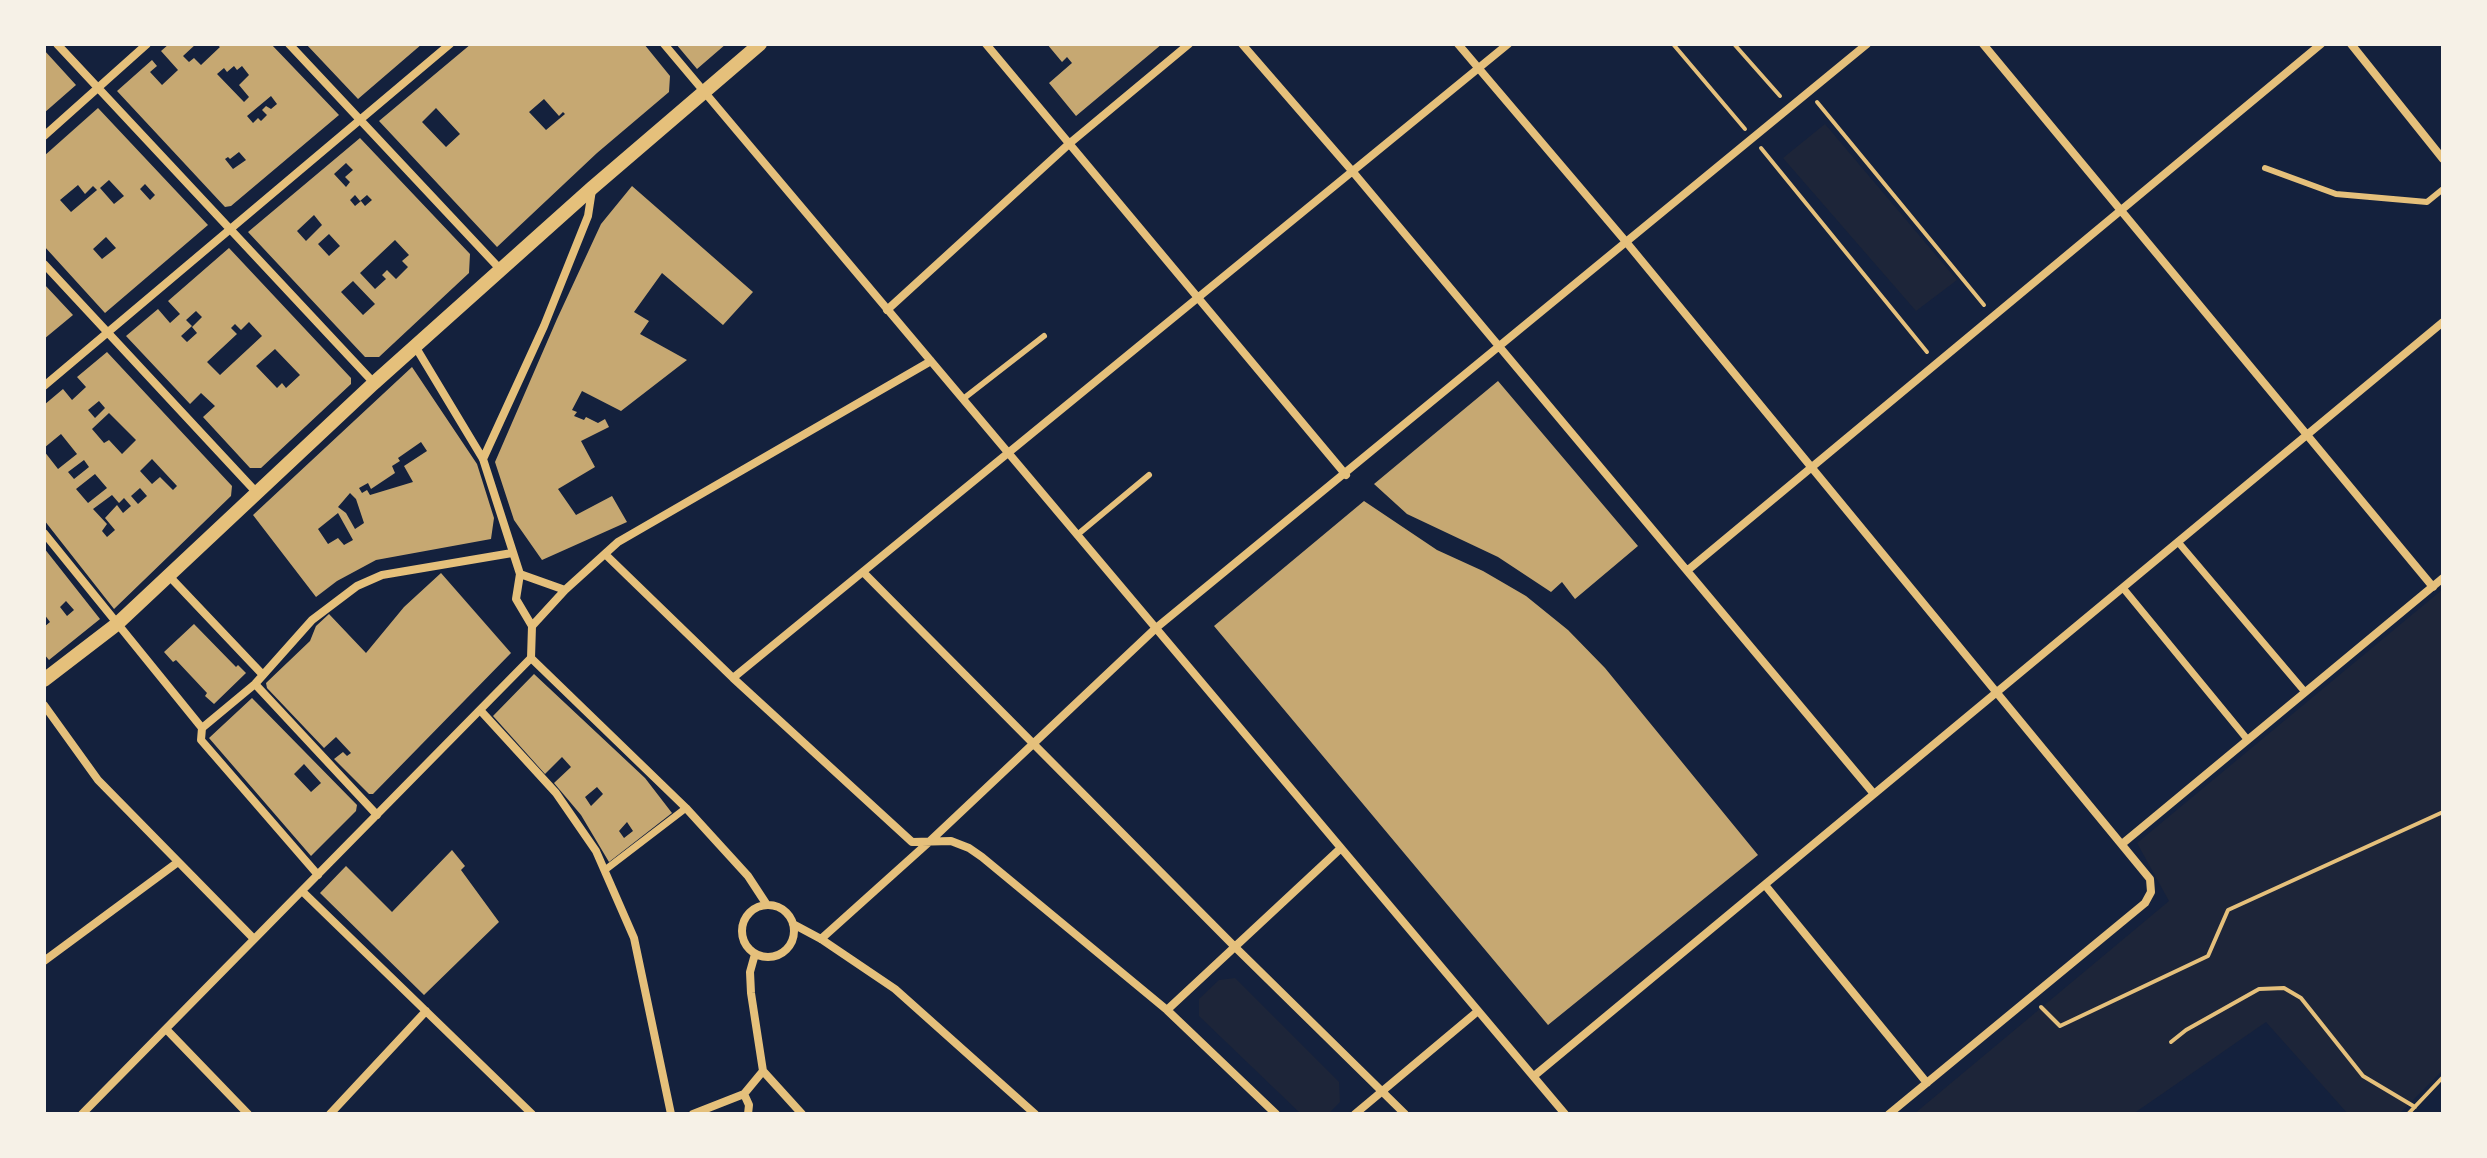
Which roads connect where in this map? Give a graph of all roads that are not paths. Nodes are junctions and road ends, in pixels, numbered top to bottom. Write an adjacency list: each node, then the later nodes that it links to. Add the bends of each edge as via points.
1 (57, 44): 17 (street)
2 (147, 44): 17 (street)
3 (289, 44): 19 (street)
4 (450, 44): 19 (street)
5 (664, 44): 18 (street)
6 (760, 44): 18 (street)
7 (986, 44): 21 (street)
8 (1189, 44): 21 (street)
9 (1242, 44): 24 (street)
10 (1458, 44): 16 (street)
11 (1508, 44): 16 (street)
12 (1867, 44): 29 (street)
13 (1983, 44): 27 (street)
14 (2321, 44): 27 (street)
15 (2351, 44): 22 (street)
16 (1479, 69): 24 (street); 29 (street)
17 (98, 88): 20 (street); 28 (street)
18 (704, 91): 25 (street); 33 (street)
19 (360, 118): 28 (street); 31 (street)
20 (44, 136)
21 (1070, 143): 32 (street); 33 (street)
22 (2443, 159)
23 (2265, 168): 26 (lane, via 2336,194 2427,202)
24 (1353, 172): 32 (street); 38 (street)
25 (592, 188): 31 (street); 45 (street, via 588,216 544,326)
26 (2443, 189)
27 (2122, 209): 43 (street); 46 (street)
28 (230, 229): 35 (street); 40 (street)
29 (1627, 243): 38 (street); 46 (street)
30 (44, 264): 35 (street)
31 (500, 269): 37 (street)
32 (1198, 299): 44 (street); 48 (street)
33 (887, 310): 39 (street)
34 (2443, 322): 43 (street)
35 (107, 332): 41 (street); 49 (street)
36 (1044, 336): 42 (lane)
37 (415, 346): 40 (street); 45 (street)
38 (1499, 349): 48 (street); 55 (street)
39 (931, 361): 42 (street); 54 (street, via 618,542)
40 (374, 383): 49 (street)
41 (44, 386)
42 (963, 399): 44 (street)
43 (2308, 434): 52 (street); 60 (street)
44 (1008, 453): 51 (street); 56 (street)
45 (483, 459): 53 (street)
46 (1810, 468): 55 (street); 72 (street)
47 (1149, 475): 51 (lane)
48 (1346, 475): 65 (street)
49 (257, 493): 58 (street)
50 (44, 533): 63 (street)
51 (1077, 535): 65 (street)
52 (2178, 542): 61 (street); 71 (street)
53 (512, 553): 57 (street); 67 (street, via 382,575 357,586 312,620)
54 (606, 555): 62 (street); 68 (street)
55 (1688, 570): 78 (street)
56 (863, 572): 68 (street); 77 (street)
57 (520, 574): 62 (street); 64 (street, via 516,599)
58 (170, 577): 63 (street); 67 (street)
59 (2443, 578): 60 (street)
60 (2433, 587): 71 (street)
61 (2123, 588): 72 (street); 76 (street)
62 (565, 590): 64 (street)
63 (117, 624): 69 (street); 75 (street)
64 (532, 626): 66 (street)
65 (1156, 628): 77 (street); 83 (street)
66 (531, 658): 74 (street); 79 (street)
67 (263, 675): 70 (street)
68 (733, 678): 81 (street, via 912,842)
69 (44, 680)
70 (255, 684): 75 (street); 80 (street)
71 (2305, 692): 76 (street)
72 (1996, 693): 78 (street); 82 (street)
73 (44, 705): 84 (street, via 98,780)
74 (480, 710): 80 (street); 85 (street, via 556,793)
75 (202, 728): 86 (street, via 201,740)
76 (2247, 739): 82 (street)
77 (1034, 744): 81 (street); 93 (street)
78 (1874, 794): 87 (street)
79 (686, 808): 85 (street); 89 (street, via 748,876)
80 (377, 815): 86 (street)
81 (929, 842): 92 (street); 96 (street, via 951,841 982,857)
82 (2122, 844): 102 (street, via 2150,879 2145,903)
83 (1341, 848): 93 (street); 98 (street)
84 (178, 862): 91 (street); 95 (street)
85 (605, 870): 109 (street, via 634,938)
86 (318, 875): 88 (street)
87 (1765, 885): 101 (street); 102 (street)
88 (302, 891): 91 (street); 97 (street)
89 (767, 905): 90 (street, via 783,910); 94 (street, via 751,911 742,925 744,942)
90 (793, 924): 92 (street); 94 (street, via 792,941 780,954)
91 (254, 939): 99 (street)
92 (821, 939): 113 (street, via 895,989)
93 (1235, 947): 96 (street); 103 (street)
94 (755, 954): 100 (street, via 751,993)
95 (44, 961)
96 (1167, 1010): 114 (street)
97 (426, 1011): 107 (street); 108 (street)
98 (1478, 1011): 101 (street); 103 (street)
99 (166, 1029): 105 (street); 106 (street)
100 (763, 1071): 104 (street); 112 (street)
101 (1534, 1076): 117 (street)
102 (1927, 1083): 118 (street)
103 (1382, 1091): 115 (street); 116 (street)
104 (744, 1094): 110 (street); 111 (street)
105 (82, 1114)
106 (248, 1114)
107 (330, 1114)
108 (532, 1114)
109 (671, 1114)
110 (693, 1114)
111 (748, 1114)
112 (802, 1114)
113 (1035, 1114)
114 (1276, 1114)
115 (1355, 1114)
116 (1405, 1114)
117 (1565, 1114)
118 (1889, 1114)

